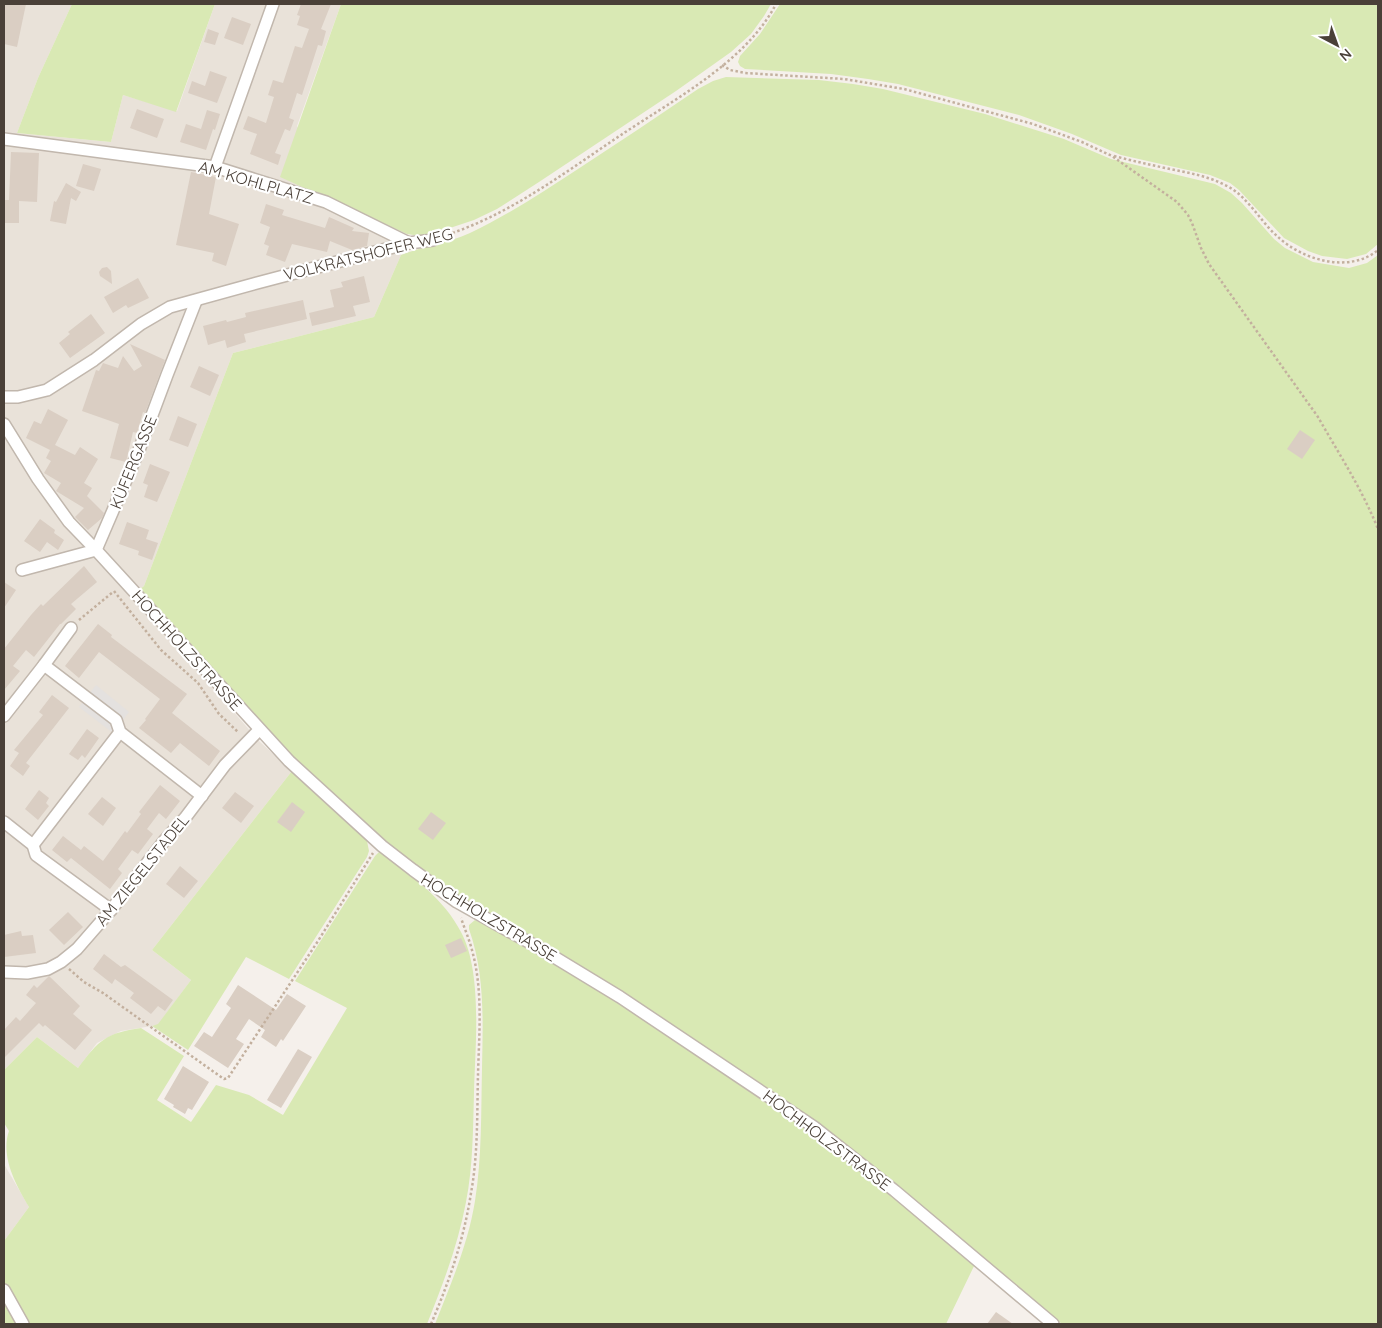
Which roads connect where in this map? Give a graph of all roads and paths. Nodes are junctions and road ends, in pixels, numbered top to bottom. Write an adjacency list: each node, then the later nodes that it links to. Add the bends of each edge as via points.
1 (273, 4): 6 (street)
2 (776, 4): 3 (path, VOLKRATSHOFER WEG, via 750,39)
3 (722, 65): 5 (path, via 745,74 844,79 904,89 1033,124); 7 (path, VOLKRATSHOFER WEG, via 512,206)
4 (4, 139): 6 (street, AM KOHLPLATZ)
5 (1112, 156): 9 (path, via 1197,175 1228,186 1277,236 1291,247 1312,256 1349,262 1366,258); 13 (path, via 1167,193 1188,214 1209,264 1318,417 1358,484)
6 (215, 167): 8 (street, AM KOHLPLATZ, via 326,202)
7 (433, 240): 8 (street, VOLKRATSHOFER WEG)
8 (410, 243): 10 (street, VOLKRATSHOFER WEG)
9 (1378, 250)
10 (196, 301): 11 (street, VOLKRATSHOFER WEG, via 170,307 140,324 94,360 47,390); 14 (street, KÜFERGASSE, via 139,450)
11 (4, 397)
12 (4, 424): 14 (street, HOCHHOLZSTRASSE, via 69,522)
13 (1378, 529)
14 (96, 550): 15 (street); 16 (street, HOCHHOLZSTRASSE)
15 (22, 570)
16 (124, 582): 17 (path); 21 (street, HOCHHOLZSTRASSE)
17 (114, 591): 18 (path); 23 (path, via 161,650 198,683 219,714)
18 (70, 628): 19 (street)
19 (44, 665): 20 (street); 22 (street, via 116,720)
20 (4, 716)
21 (259, 730): 23 (street, AM ZIEGELSTADEL); 26 (street, HOCHHOLZSTRASSE)
22 (120, 732): 24 (street); 27 (street)
23 (248, 741): 24 (street, AM ZIEGELSTADEL)
24 (202, 796): 29 (street, AM ZIEGELSTADEL)
25 (4, 822): 27 (street)
26 (378, 843): 28 (street, HOCHHOLZSTRASSE); 30 (path, via 228,1078 224,1079 84,982)
27 (33, 845): 29 (street, via 36,855)
28 (457, 902): 35 (path, via 478,981 477,1130 466,1223); 36 (street, HOCHHOLZSTRASSE, via 620,997 814,1127 902,1196)
29 (111, 910): 30 (street, AM ZIEGELSTADEL)
30 (62, 961): 31 (street, AM ZIEGELSTADEL, via 48,970)
31 (7, 972): 32 (street)
32 (4, 985)
33 (4, 1290): 34 (street)
34 (24, 1324)
35 (431, 1324)
36 (1053, 1324)

